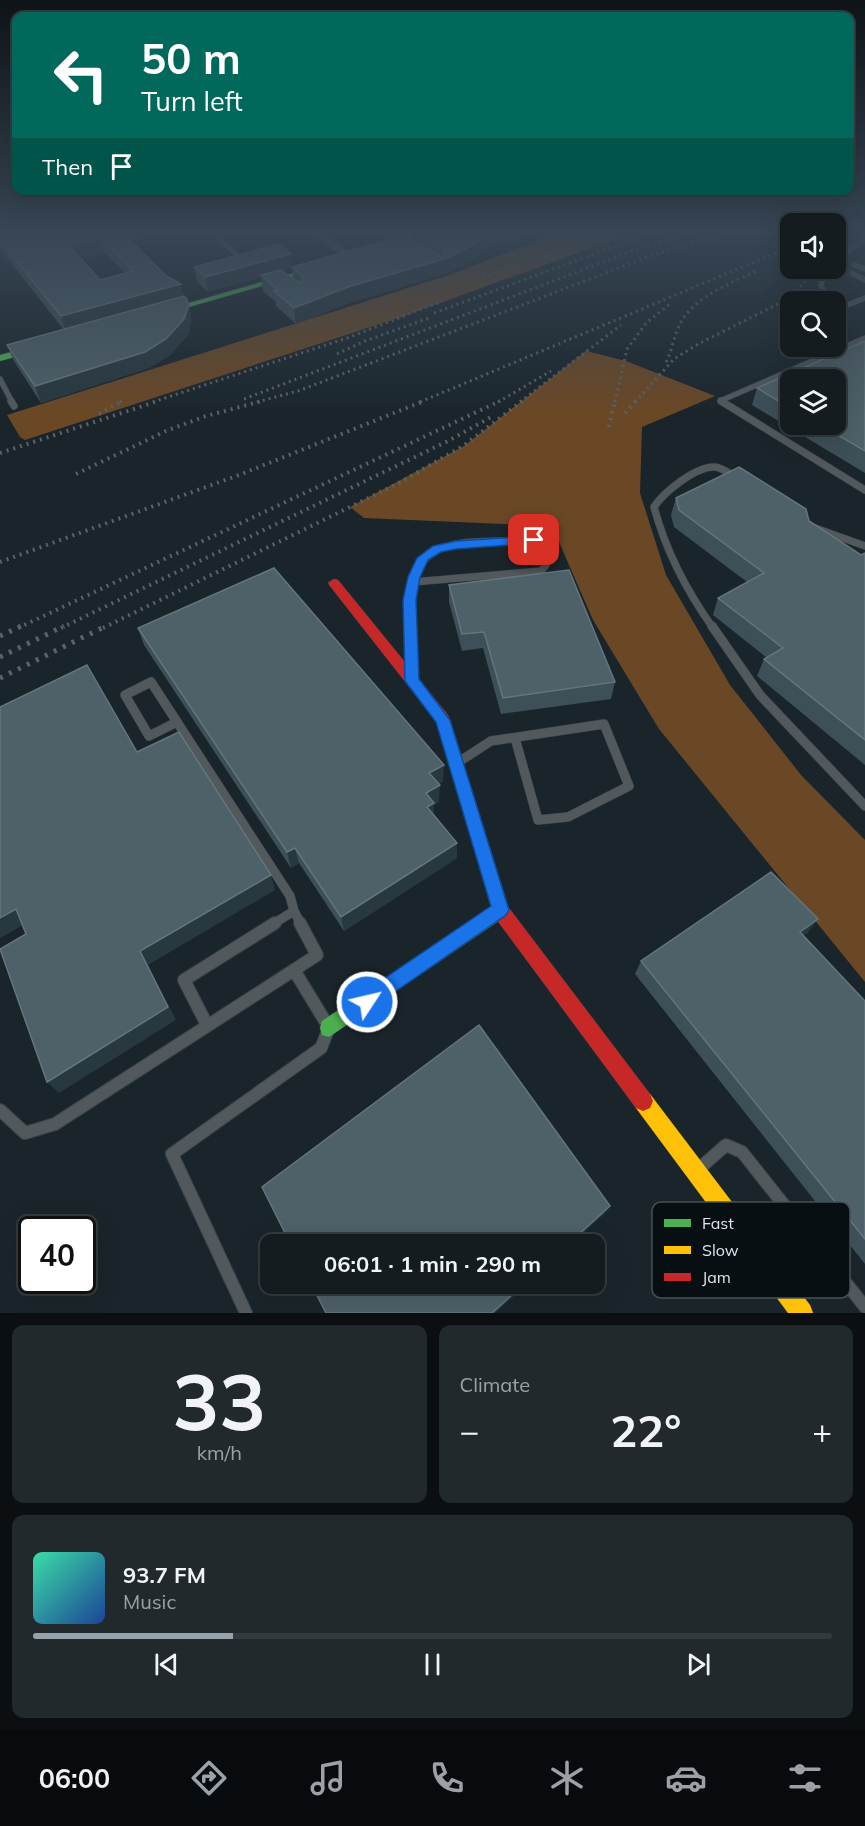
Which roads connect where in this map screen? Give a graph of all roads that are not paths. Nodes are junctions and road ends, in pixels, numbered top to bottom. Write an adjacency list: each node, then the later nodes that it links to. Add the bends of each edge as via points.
1 (240, 291): 4 (street)
2 (865, 298): 3 (lane)
3 (846, 306)
4 (146, 316)
5 (865, 338): 11 (lane, via 720,401)
6 (57, 342): 7 (street)
7 (0, 358)
8 (0, 379): 9 (lane)
9 (14, 406)
10 (742, 483): 20 (lane, via 713,467 659,496 654,507 663,541 690,595 759,695)
11 (865, 490)
12 (806, 524): 13 (lane)
13 (865, 546)
14 (413, 582): 14 (lane, via 423,558 437,549 456,545 534,540 546,565 541,571); 16 (lane, via 409,600)
15 (334, 583): 16 (street)
16 (412, 681): 19 (street, via 443,720)
17 (178, 722): 17 (lane, via 151,682 125,694 149,736); 22 (lane, via 290,896)
18 (515, 738): 18 (lane, via 604,724 628,786 568,817 538,820); 19 (lane, via 491,741)
19 (456, 763): 21 (street)
20 (865, 807)
21 (500, 910): 25 (street); 27 (street)
22 (294, 911): 23 (lane, via 317,955); 24 (lane, via 184,980)
23 (294, 970): 24 (lane); 25 (lane)
24 (207, 1025): 26 (lane, via 55,1124 25,1133)
25 (329, 1028): 33 (lane, via 321,1048 172,1154)
26 (0, 1110)
27 (696, 1171): 28 (street); 29 (lane, via 726,1145 742,1152)
28 (719, 1202)
29 (782, 1202)
30 (850, 1288): 32 (lane)
31 (791, 1298): 34 (street)
32 (865, 1307)
33 (246, 1313)
34 (802, 1313)

